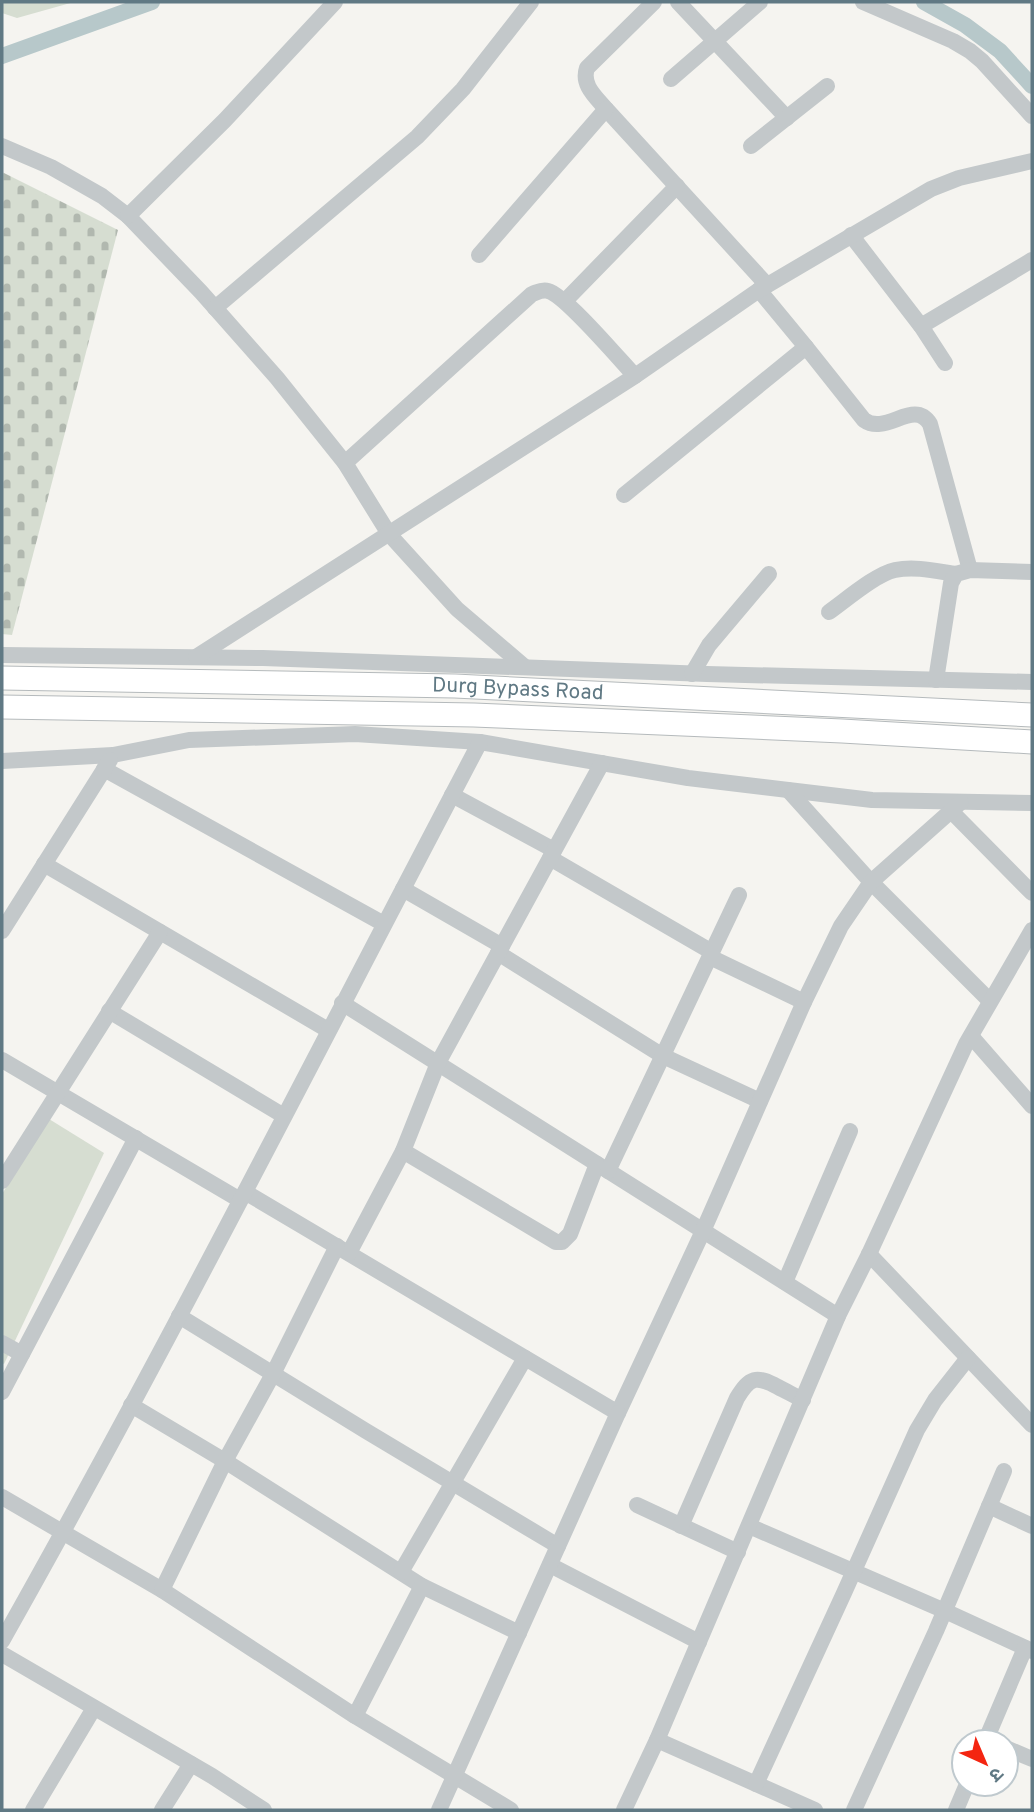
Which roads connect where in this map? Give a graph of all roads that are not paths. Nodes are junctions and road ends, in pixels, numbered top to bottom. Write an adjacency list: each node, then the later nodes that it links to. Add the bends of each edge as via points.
1 (335, 2): 17 (street)
2 (531, 2): 23 (street, via 463,89 417,137)
3 (654, 2): 10 (street, via 587,68 588,87)
4 (678, 2): 7 (street)
5 (761, 2): 7 (street)
6 (863, 2): 11 (street, via 970,51)
7 (715, 41): 8 (street); 12 (street)
8 (671, 79)
9 (827, 86): 12 (street)
10 (606, 109): 16 (street); 19 (street)
11 (1032, 117)
12 (787, 118): 14 (street)
13 (2, 146): 17 (street, via 51,167)
14 (751, 146)
15 (1032, 161): 18 (street, via 946,183)
16 (677, 186): 21 (street); 22 (street)
17 (128, 216): 23 (street)
18 (851, 235): 21 (street); 24 (street)
19 (480, 255)
20 (1032, 260): 24 (street)
21 (763, 288): 25 (street); 27 (street)
22 (565, 301): 27 (street); 28 (street, via 546,290 533,294)
23 (215, 308): 28 (street)
24 (921, 326): 26 (street)
25 (806, 347): 29 (street); 31 (street, via 870,425 917,414 927,418)
26 (945, 363)
27 (635, 376): 30 (street)
28 (345, 463): 30 (street)
29 (624, 495)
30 (389, 534): 36 (street); 37 (street, via 457,609)
31 (963, 572): 32 (street); 34 (street, via 894,570); 40 (street, via 951,583)
32 (1032, 572)
33 (769, 574): 38 (street, via 709,645)
34 (829, 611)
35 (2, 655): 36 (street)
36 (196, 657): 37 (street)
37 (525, 667): 38 (street)
38 (692, 674): 40 (street)
39 (2, 678): 43 (highway, Durg Bypass Road, via 455,686)
40 (936, 680): 41 (street)
41 (1032, 682)
42 (2, 707): 45 (highway, Durg Bypass Road, via 474,715)
43 (1032, 715)
44 (480, 742): 46 (street, via 355,734 189,740); 48 (street); 51 (street)
45 (1032, 742)
46 (113, 755): 47 (street); 49 (street)
47 (2, 761)
48 (602, 763): 50 (street); 54 (street)
49 (104, 769): 55 (street); 60 (street)
50 (788, 790): 53 (street); 56 (street)
51 (452, 795): 54 (street); 57 (street)
52 (1032, 803): 53 (street)
53 (956, 806): 56 (street); 58 (street)
54 (552, 854): 64 (street); 65 (street)
55 (44, 864): 62 (street); 63 (street)
56 (871, 882): 66 (street); 67 (street, via 841,926)
57 (402, 889): 60 (street); 64 (street)
58 (1032, 893)
59 (739, 895): 65 (street)
60 (384, 924): 68 (street)
61 (1032, 930): 66 (street)
62 (2, 931)
63 (160, 932): 69 (street); 70 (street)
64 (500, 950): 72 (street); 74 (street)
65 (711, 955): 67 (street); 72 (street)
66 (990, 1001): 71 (street)
67 (804, 1002): 76 (street)
68 (342, 1003): 70 (street); 74 (street)
69 (109, 1011): 75 (street); 78 (street)
70 (328, 1030): 78 (street)
71 (971, 1036): 77 (street); 87 (street)
72 (663, 1056): 76 (street); 82 (street)
73 (2, 1060): 75 (street)
74 (438, 1063): 81 (street); 82 (street)
75 (57, 1091): 80 (street); 83 (street)
76 (760, 1101): 85 (street)
77 (1032, 1106)
78 (284, 1116): 84 (street)
79 (850, 1131): 88 (street)
80 (136, 1138): 84 (street); 92 (street)
81 (403, 1151): 82 (street, via 556,1242 570,1234); 86 (street)
82 (603, 1167): 85 (street)
83 (2, 1181)
84 (243, 1196): 86 (street); 89 (street)
85 (703, 1231): 88 (street); 99 (street)
86 (343, 1250): 93 (street); 95 (street)
87 (869, 1254): 90 (street); 94 (street)
88 (785, 1282): 90 (street)
89 (179, 1316): 95 (street); 98 (street)
90 (838, 1316): 97 (street)
91 (2, 1343): 92 (street)
92 (22, 1354): 96 (street)
93 (525, 1358): 99 (street); 103 (street)
94 (968, 1358): 100 (street); 114 (street, via 917,1430)
95 (273, 1374): 101 (street); 103 (street)
96 (2, 1392)
97 (803, 1400): 107 (street, via 763,1379 745,1385); 108 (street)
98 (131, 1405): 101 (street); 110 (street)
99 (618, 1413): 111 (street)
100 (1032, 1425)
101 (225, 1461): 115 (street); 117 (street)
102 (1004, 1471): 106 (street)
103 (452, 1483): 111 (street); 115 (street)
104 (2, 1497): 110 (street)
105 (637, 1505): 107 (street)
106 (989, 1506): 109 (street); 118 (street)
107 (681, 1526): 112 (street)
108 (749, 1526): 112 (street); 114 (street)
109 (1032, 1526)
110 (62, 1534): 117 (street); 120 (street)
111 (558, 1546): 113 (street)
112 (738, 1552): 121 (street)
113 (550, 1565): 119 (street); 121 (street)
114 (854, 1571): 118 (street); 130 (street)
115 (401, 1572): 116 (street)
116 (422, 1586): 119 (street); 125 (street)
117 (162, 1590): 125 (street)
118 (945, 1611): 122 (street); 138 (street)
119 (519, 1633): 129 (street)
120 (2, 1641)
121 (699, 1642): 127 (street)
122 (1029, 1649): 126 (street)
123 (2, 1654): 124 (street)
124 (94, 1708): 128 (street); 131 (street)
125 (355, 1716): 129 (street)
126 (994, 1728)
127 (657, 1740): 130 (street); 136 (street)
128 (191, 1764): 132 (street); 133 (street)
129 (455, 1776): 134 (street); 135 (street)
130 (756, 1784): 137 (street)
131 (33, 1810)
132 (162, 1810)
133 (264, 1810)
134 (439, 1810)
135 (510, 1810)
136 (624, 1810)
137 (815, 1810)
138 (853, 1810)

